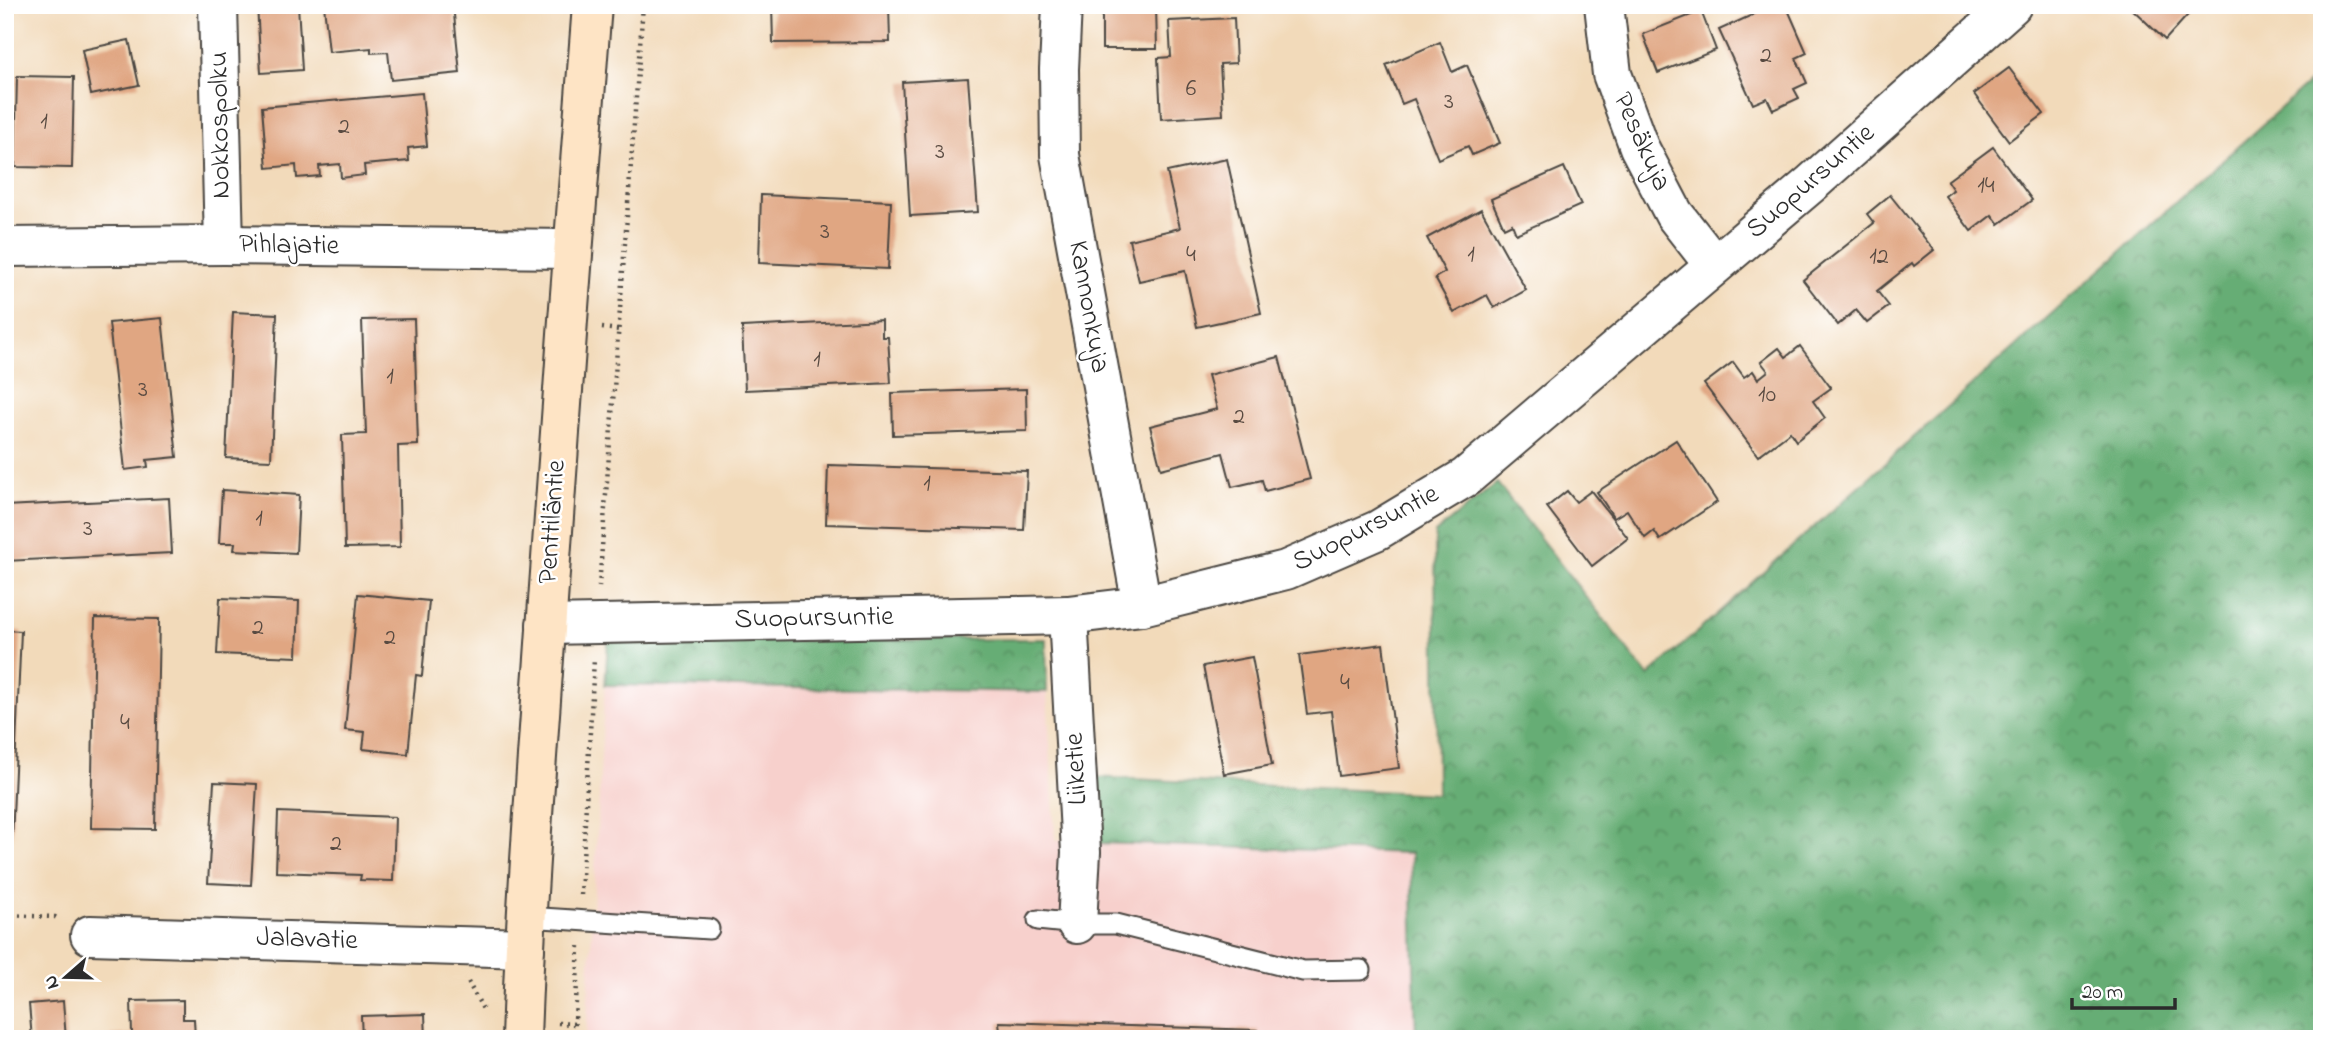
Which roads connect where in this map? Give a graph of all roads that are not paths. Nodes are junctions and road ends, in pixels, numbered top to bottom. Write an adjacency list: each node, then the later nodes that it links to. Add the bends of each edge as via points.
1 (218, 5): 6 (street, Nokkospolku)
2 (592, 5): 8 (street, Penttiläntie)
3 (1062, 5): 10 (street, Kannonkuja, via 1060,155)
4 (1604, 5): 9 (street, Pesäkuja, via 1612,74 1639,147 1674,214)
5 (2012, 5): 9 (street, Suopursuntie)
6 (224, 245): 7 (street, Pihlajatie); 8 (street, Pihlajatie)
7 (5, 247)
8 (572, 250): 12 (street, Penttiläntie)
9 (1714, 265): 10 (street, Suopursuntie, via 1466,477 1378,530 1286,570)
10 (1142, 606): 11 (street, Suopursuntie)
11 (1068, 615): 12 (street, Suopursuntie); 14 (street, Liiketie, via 1082,852)
12 (546, 625): 16 (street, Penttiläntie)
13 (1038, 920): 14 (lane)
14 (1077, 924): 18 (lane, via 1116,923 1303,971)
15 (709, 929): 16 (lane, via 580,922)
16 (526, 932): 17 (street, Jalavatie); 19 (street, Penttiläntie)
17 (90, 935)
18 (1362, 970)
19 (522, 1039)

